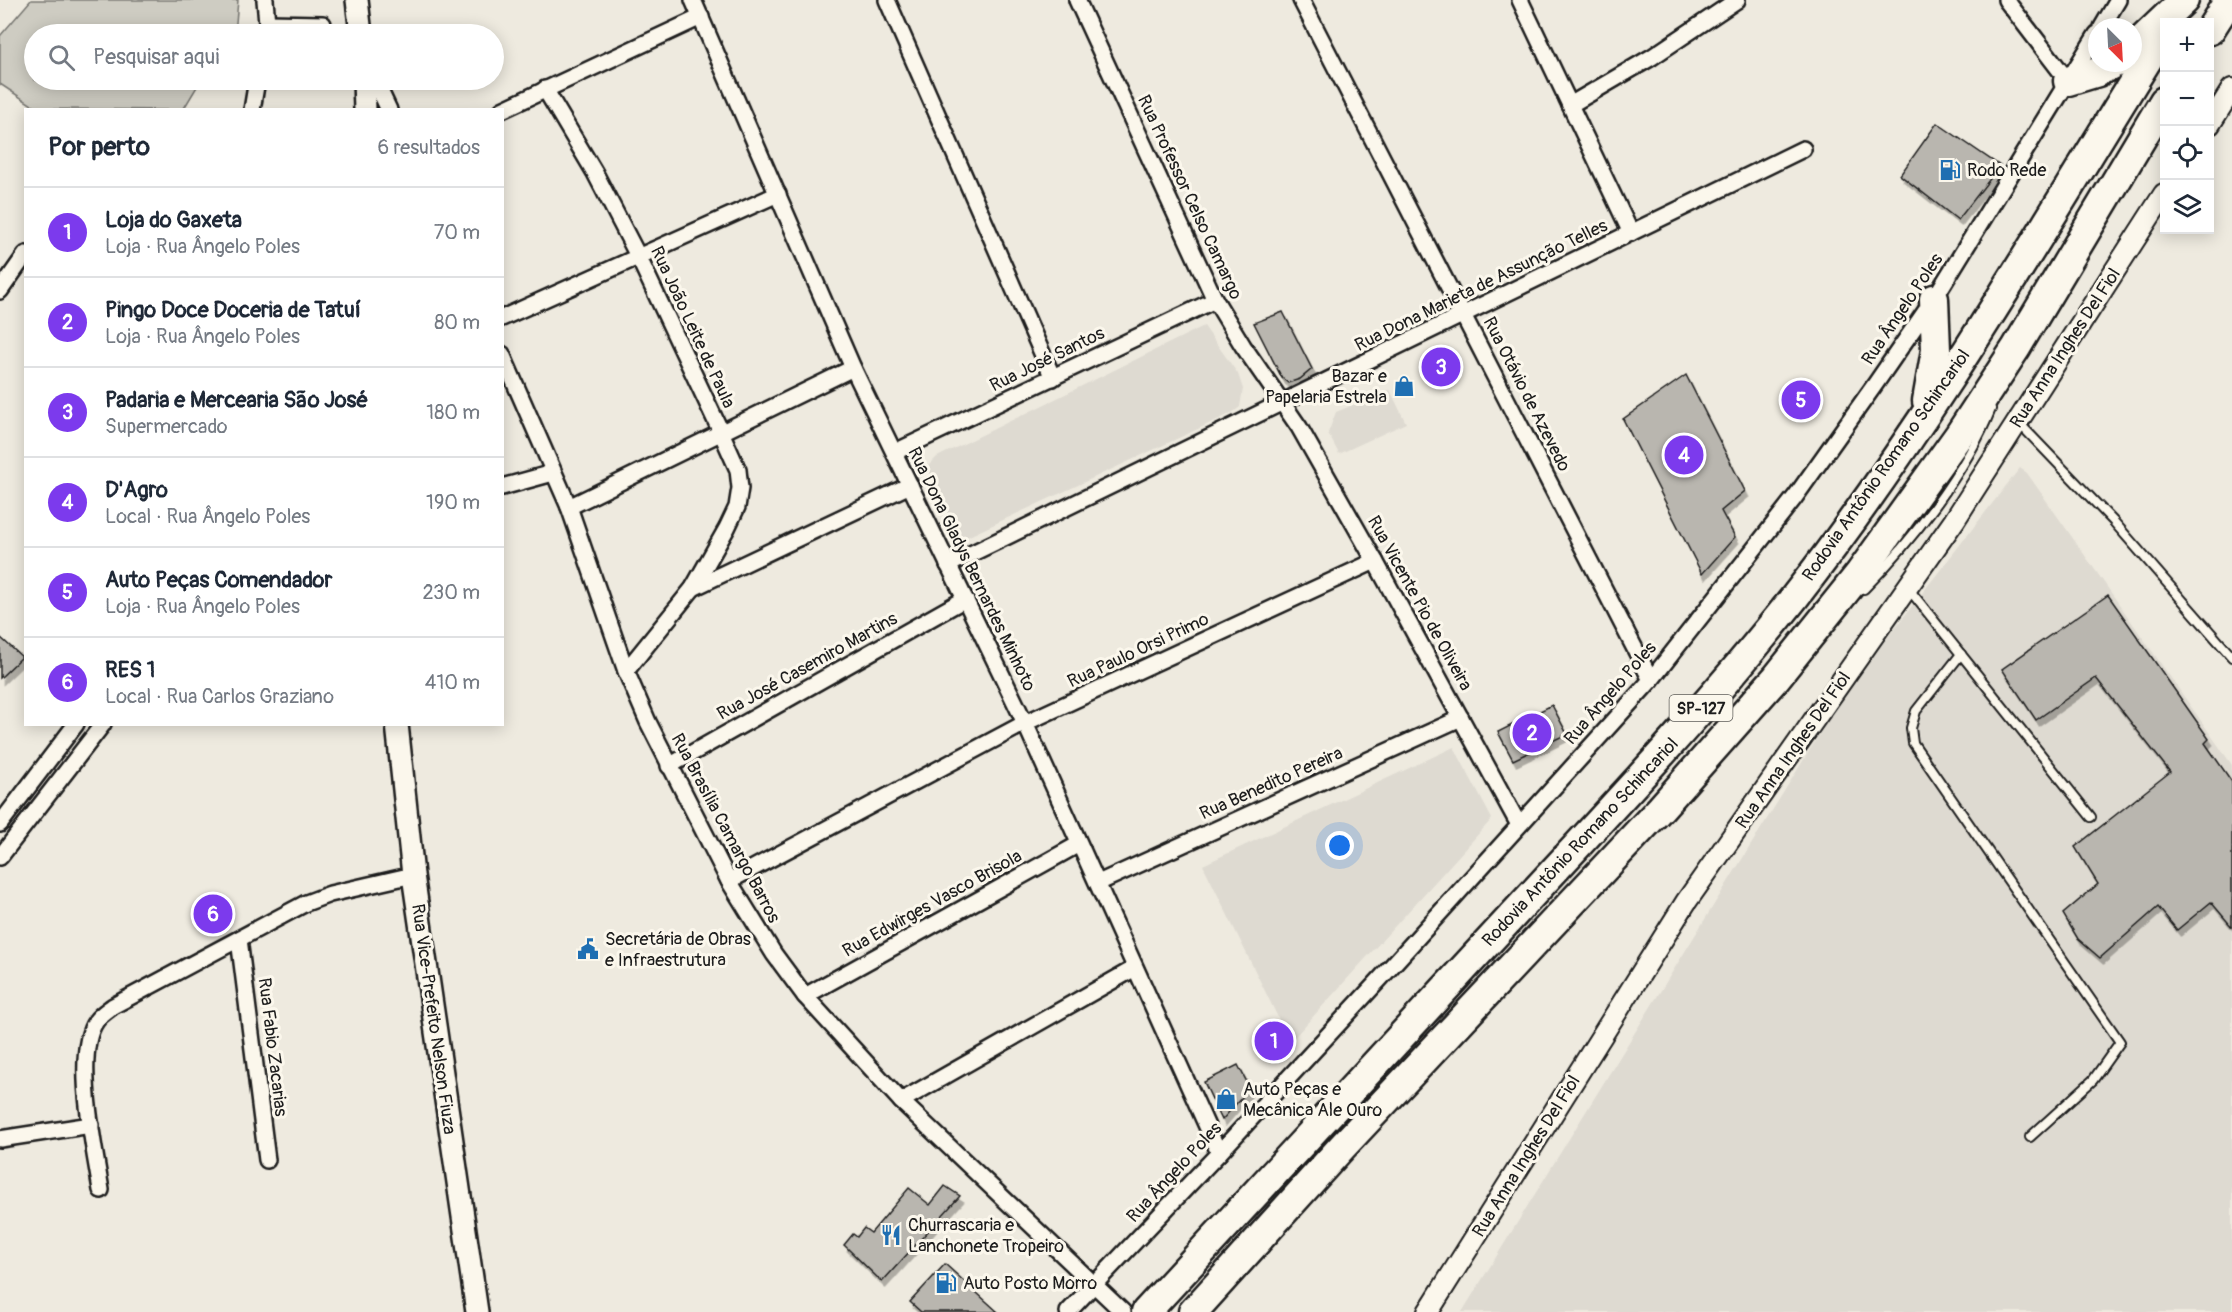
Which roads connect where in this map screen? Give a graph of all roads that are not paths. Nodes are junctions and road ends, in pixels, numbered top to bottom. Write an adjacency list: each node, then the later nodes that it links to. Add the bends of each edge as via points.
1 (265, 0): 16 (street)
2 (357, 0): 17 (main road)
3 (693, 0): 13 (street, Rua Dona Gladys Bernardes Minhoto)
4 (887, 0): 52 (street)
5 (1077, 0): 46 (street, Rua Professor Celso Camargo)
6 (1301, 0): 47 (street, Rua Otávio de Azevedo)
7 (1520, 0): 30 (street)
8 (1737, 0): 30 (street, via 1652,57)
9 (2006, 0): 23 (street)
10 (2118, 0): 14 (street)
11 (2185, 0): 15 (highway); 20 (highway)
12 (2229, 0): 18 (highway)
13 (701, 17): 25 (street); 39 (street, Rua Dona Gladys Bernardes Minhoto)
14 (2107, 18)
15 (2174, 18)
16 (266, 24)
17 (360, 24)
18 (2214, 24)
19 (2160, 39): 54 (highway, Rodovia Antônio Romano Schincariol / SP-127)
20 (2142, 41)
21 (2088, 49): 23 (street, Rua Ângelo Poles)
22 (2098, 72): 23 (highway)
23 (2068, 81): 45 (street, Rua Ângelo Poles)
24 (2232, 88): 37 (street)
25 (546, 89): 36 (street); 42 (street, Rua João Leite de Paula)
26 (254, 90): 31 (street)
27 (370, 90): 32 (main road)
28 (373, 90): 33 (street)
29 (377, 90): 34 (street)
30 (1570, 105): 41 (street)
31 (251, 108)
32 (365, 108)
33 (376, 108)
34 (388, 108)
35 (2160, 108): 49 (highway, Rodovia Antônio Romano Schincariol / SP-127)
36 (504, 109)
37 (2214, 117)
38 (1803, 150): 41 (street, Rua Dona Marieta de Assunção Telles)
39 (778, 194): 42 (street); 51 (street, Rua Dona Gladys Bernardes Minhoto)
40 (2160, 200): 55 (street, Rua Anna Inghes Del Fiol)
41 (1631, 233): 47 (street, Rua Dona Marieta de Assunção Telles)
42 (638, 256): 48 (street); 56 (street, Rua João Leite de Paula)
43 (24, 257): 44 (street)
44 (1, 288)
45 (1934, 299): 54 (highway, via 1934,372); 73 (street, Rua Ângelo Poles, via 1796,497)
46 (1215, 300): 52 (street, Rua José Santos); 53 (street, Rua Professor Celso Camargo)
47 (1464, 315): 53 (street, Rua Dona Marieta de Assunção Telles); 73 (street, Rua Otávio de Azevedo)
48 (504, 317)
49 (2016, 348): 66 (lane, via 1984,427 1945,491 1889,565); 72 (highway, Rodovia Antônio Romano Schincariol / SP-127, via 1860,573)
50 (504, 359): 58 (street, Rua Brasília Camargo Barros)
51 (853, 368): 56 (street); 57 (street, Rua Dona Gladys Bernardes Minhoto)
52 (1053, 378): 57 (street, Rua José Santos)
53 (1283, 403): 62 (street, Rua Vicente Pio de Oliveira); 63 (street, Rua Dona Marieta de Assunção Telles)
54 (1923, 418): 103 (highway, Rodovia Antônio Romano Schincariol / SP-127, via 1806,582 1689,723)
55 (2018, 422): 64 (street, Rua Anna Inghes Del Fiol); 70 (lane, via 2114,522)
56 (721, 432): 61 (street); 65 (street, Rua João Leite de Paula, via 738,470 737,507)
57 (895, 452): 59 (street, Rua Dona Gladys Bernardes Minhoto)
58 (553, 473): 60 (street); 61 (street, Rua Brasília Camargo Barros)
59 (910, 485): 63 (street, Rua Dona Gladys Bernardes Minhoto); 65 (street, Rua João Leite de Paula)
60 (504, 486)
61 (569, 507): 71 (street, Rua Brasília Camargo Barros)
62 (1375, 561): 74 (street, Rua Vicente Pio de Oliveira); 75 (street, Rua Paulo Orsi Primo)
63 (948, 565): 67 (street, Rua Dona Gladys Bernardes Minhoto)
64 (1907, 586): 69 (lane); 106 (street, Rua Anna Inghes Del Fiol, via 1686,902)
65 (693, 588): 71 (street, Rua João Leite de Paula)
66 (1856, 597)
67 (965, 599): 75 (street, Rua Dona Gladys Bernardes Minhoto); 79 (street, Rua José Casemiro Martins)
68 (1840, 613): 72 (lane)
69 (1961, 654): 80 (lane); 93 (lane, via 1916,711 1912,743 2120,1042 2093,1080)
70 (2232, 657)
71 (626, 671): 79 (street, Rua Brasília Camargo Barros)
72 (1776, 678): 98 (highway, Rodovia Antônio Romano Schincariol / SP-127, via 1661,808)
73 (1651, 680): 82 (street, Rua Ângelo Poles)
74 (1461, 718): 82 (street, Rua Vicente Pio de Oliveira); 87 (street, Rua Benedito Pereira)
75 (1025, 723): 83 (street, Rua Dona Gladys Bernardes Minhoto); 86 (street, Rua Paulo Orsi Primo)
76 (74, 726): 81 (street)
77 (101, 726): 84 (street)
78 (397, 726): 85 (main road, Rua Vice-Prefeito Nelson Fiuza)
79 (669, 766): 86 (street, Rua Brasília Camargo Barros)
80 (2091, 817)
81 (0, 824)
82 (1519, 825): 95 (street, Rua Ângelo Poles)
83 (1078, 844): 87 (street, Rua Dona Gladys Bernardes Minhoto); 90 (street, Rua Edwirges Vasco Brisola)
84 (0, 857)
85 (413, 875): 88 (street, via 330,894); 100 (main road, Rua Vice-Prefeito Nelson Fiuza)
86 (729, 881): 90 (street, Rua Brasília Camargo Barros)
87 (1098, 883): 89 (street, Rua Dona Gladys Bernardes Minhoto)
88 (239, 939): 92 (street, via 113,1006 96,1021 87,1044); 96 (street, Rua Fabio Zacarias)
89 (1135, 968): 91 (street); 95 (street, Rua Dona Gladys Bernardes Minhoto)
90 (805, 996): 91 (street, Rua Brasília Camargo Barros)
91 (901, 1101): 99 (street, Rua Brasília Camargo Barros)
92 (91, 1125): 94 (street); 97 (street)
93 (2030, 1137)
94 (0, 1139)
95 (1219, 1152): 99 (street, Rua Ângelo Poles)
96 (267, 1160)
97 (101, 1190)
98 (1221, 1281): 104 (highway, Rodovia Antônio Romano Schincariol / SP-127); 105 (highway)
99 (1094, 1285): 101 (street, Rua Ângelo Poles); 102 (street, Rua Brasília Camargo Barros)
100 (477, 1312)
101 (1068, 1312)
102 (1123, 1312)
103 (1146, 1312)
104 (1193, 1312)
105 (1216, 1312)
106 (1428, 1312)

